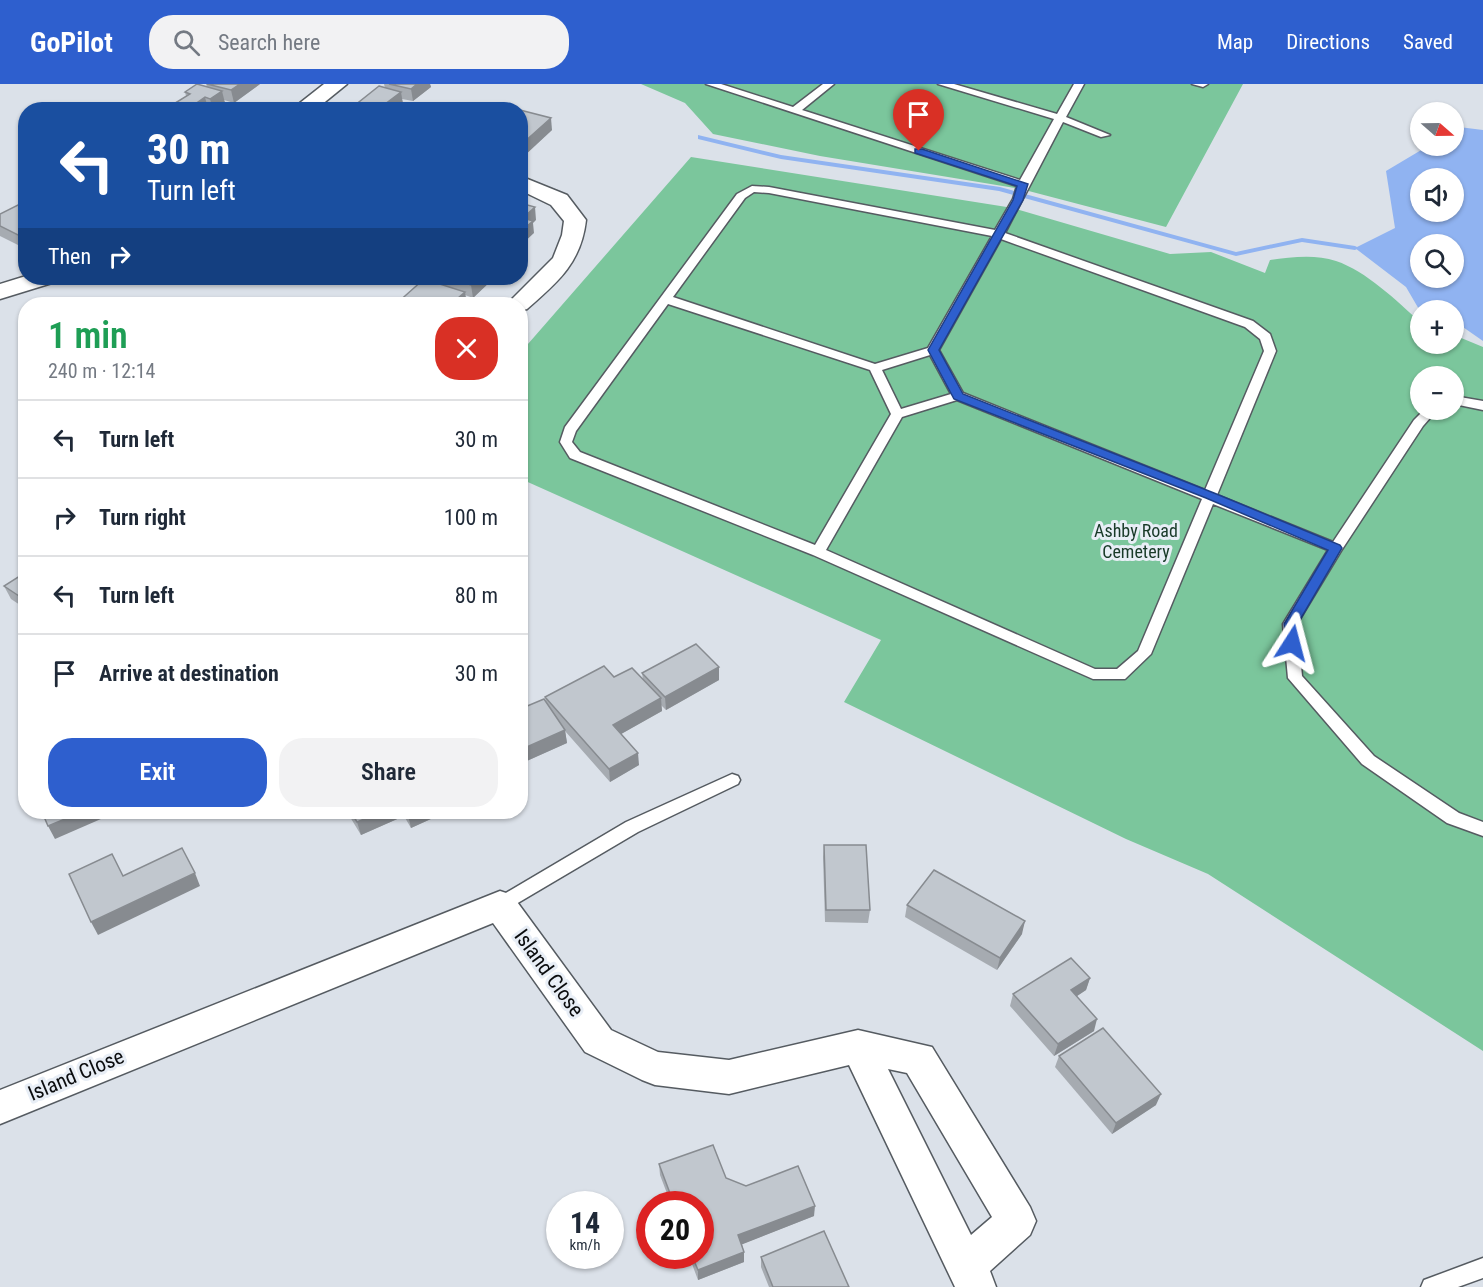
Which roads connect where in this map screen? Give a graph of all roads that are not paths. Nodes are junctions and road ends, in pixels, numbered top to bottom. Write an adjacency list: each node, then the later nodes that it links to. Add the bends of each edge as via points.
1 (336, 84): 8 (street)
2 (711, 84): 9 (lane)
3 (829, 84): 9 (lane)
4 (943, 84): 10 (lane)
5 (1079, 84): 10 (lane)
6 (1197, 84): 7 (lane)
7 (1203, 84)
8 (312, 102)
9 (794, 111): 12 (lane)
10 (1060, 118): 11 (lane); 12 (lane)
11 (1105, 135)
12 (1023, 184): 14 (lane)
13 (528, 187): 17 (street, via 558,200 575,219 568,254)
14 (998, 234): 18 (lane, via 752,189 741,196); 19 (lane); 26 (lane, via 1249,324 1266,337 1270,351)
15 (22, 285): 16 (street)
16 (0, 292)
17 (527, 297)
18 (666, 299): 20 (lane); 28 (lane, via 570,430 566,442 575,455)
19 (933, 350): 20 (lane); 21 (lane)
20 (875, 368): 24 (lane)
21 (958, 396): 24 (lane); 26 (lane)
22 (1464, 402): 23 (lane)
23 (1483, 406)
24 (897, 414): 28 (lane)
25 (1421, 420): 27 (lane)
26 (1210, 496): 27 (lane); 28 (lane, via 1144,654 1120,675 1093,674)
27 (1336, 548): 30 (lane, via 1290,624 1295,678 1368,760 1453,818)
28 (818, 552)
29 (732, 780): 31 (lane, via 632,827)
30 (1483, 829)
31 (500, 905): 32 (street, Island Close, via 598,1041 655,1068 729,1077); 33 (street, Island Close)
32 (858, 1046): 35 (street); 35 (street, via 919,1059 1016,1221)
33 (0, 1107)
34 (1483, 1268): 36 (lane)
35 (971, 1276)
36 (1431, 1287)

